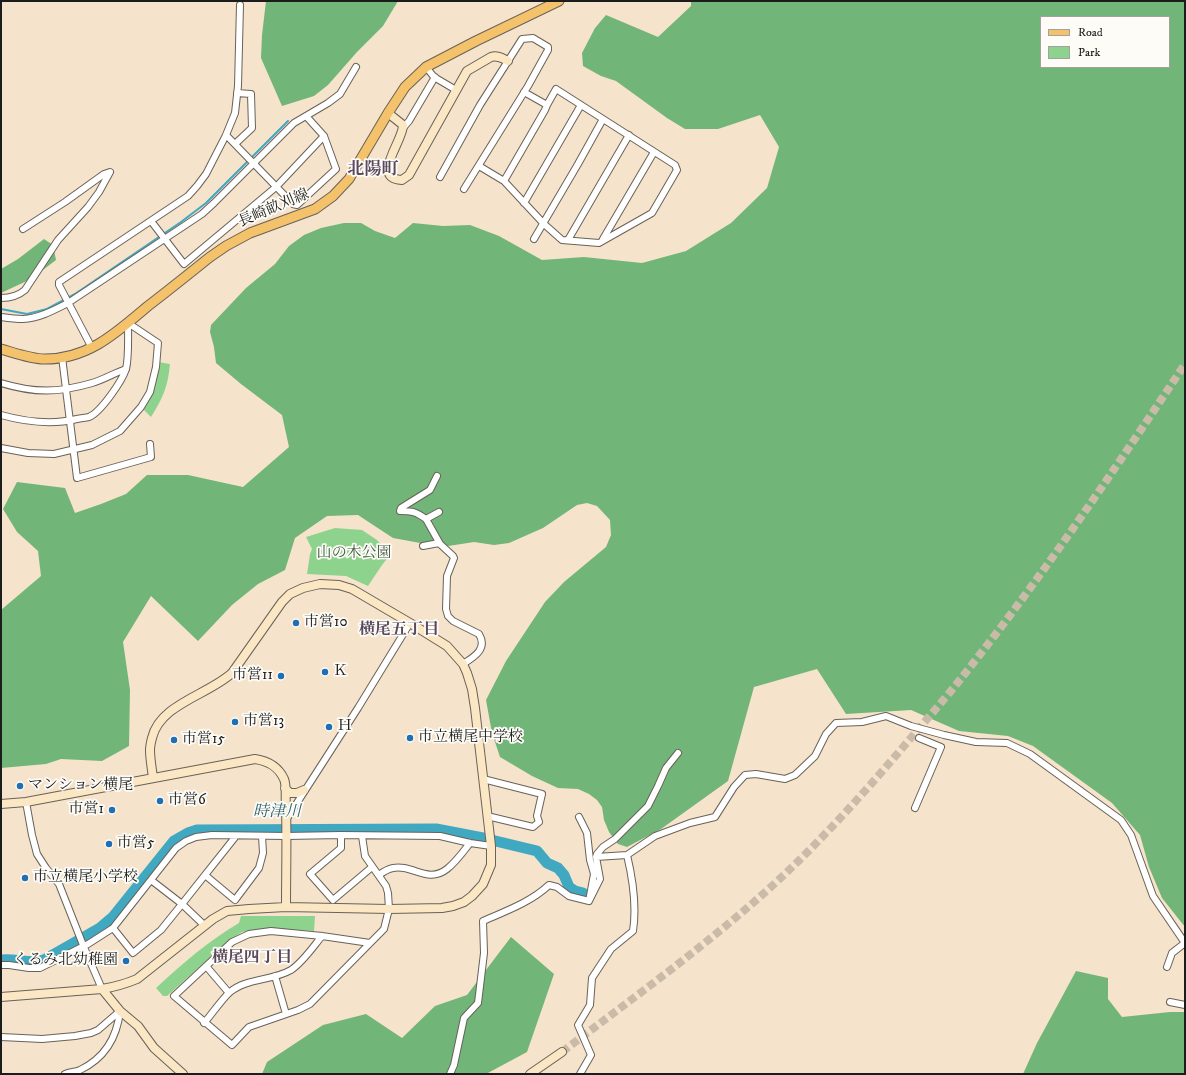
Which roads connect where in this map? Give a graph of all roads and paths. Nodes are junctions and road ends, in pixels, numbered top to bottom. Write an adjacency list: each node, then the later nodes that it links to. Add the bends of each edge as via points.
1 (559, 1): 5 (main road, 長崎畝刈線)
2 (240, 5): 9 (street)
3 (508, 61): 7 (street, via 500,57 491,57 467,71); 8 (street, via 522,39 533,38 548,48); 23 (street)
4 (356, 67): 13 (street, via 340,94)
5 (426, 67): 6 (street); 12 (main road, 長崎畝刈線, via 405,87)
6 (435, 77): 7 (street); 15 (street)
7 (456, 90): 15 (street, via 409,175 402,180 390,175 388,163)
8 (524, 92): 10 (street); 22 (street)
9 (237, 93): 16 (street, via 235,113); 19 (street, via 251,94 252,128)
10 (547, 105): 11 (street, via 556,89); 24 (street)
11 (581, 105): 14 (street); 27 (street)
12 (388, 113): 15 (street, via 401,123); 38 (main road, 長崎畝刈線, via 349,179 333,196 315,209 250,233 226,246)
13 (306, 116): 18 (street); 21 (street, via 294,123)
14 (603, 119): 17 (street); 29 (street)
15 (403, 128)
16 (226, 135): 19 (street); 28 (street, via 197,186 188,196)
17 (629, 135): 20 (street); 33 (street)
18 (324, 136): 25 (street); 25 (street, via 336,169 297,205)
19 (235, 144): 21 (street)
20 (654, 152): 34 (street); 34 (street, via 675,165 677,170 652,214)
21 (253, 163): 25 (street); 31 (street, via 208,209)
22 (479, 166): 24 (street); 26 (street)
23 (440, 177)
24 (504, 181): 27 (street)
25 (276, 187): 31 (street, via 184,264)
26 (464, 190)
27 (524, 203): 29 (street)
28 (150, 221): 31 (street); 36 (street, via 59,282)
29 (544, 224): 32 (street); 33 (street, via 562,240)
30 (23, 229): 35 (street, via 110,172 99,192 58,240 25,290 9,298)
31 (164, 239): 36 (street)
32 (534, 239)
33 (568, 240): 34 (street, via 599,243)
34 (602, 241)
35 (1, 298)
36 (68, 303): 37 (street, via 34,318); 39 (street)
37 (1, 317)
38 (128, 323): 39 (main road, 長崎畝刈線); 42 (street); 49 (street, via 158,343 150,392 141,407 120,431 92,445)
39 (92, 348): 41 (main road, 長崎畝刈線)
40 (1, 349): 41 (main road, 長崎畝刈線, via 45,359)
41 (62, 357): 44 (street)
42 (126, 369): 44 (street, via 93,383); 46 (street, via 116,388 96,412 89,417)
43 (1, 383): 44 (street, via 42,391)
44 (66, 389): 46 (street)
45 (1, 415): 46 (street, via 30,422)
46 (70, 421): 49 (street)
47 (150, 444): 49 (street, via 151,457 77,478)
48 (1, 448): 49 (street, via 54,454)
49 (73, 449)
50 (437, 476): 52 (street, via 430,490 400,508 400,511 417,512)
51 (439, 512): 52 (street)
52 (426, 519): 53 (street)
53 (439, 543): 54 (street); 56 (street, via 454,558 447,576 446,613 450,619 481,637 480,650)
54 (423, 546)
55 (410, 623): 56 (street, via 447,646); 59 (street, via 339,584 320,584 290,594 232,673 170,711 158,724 150,749); 62 (street)
56 (463, 664): 60 (street, via 472,689)
57 (919, 738): 65 (street, via 941,747)
58 (678, 753): 77 (street, via 666,768 648,806 615,839 603,847)
59 (153, 778): 61 (street, via 255,759 271,764 278,770); 63 (street)
60 (483, 779): 66 (street); 66 (street, via 542,794 537,816 539,822 533,827)
61 (285, 788): 62 (street, via 290,793); 68 (street)
62 (304, 790): 68 (street)
63 (26, 802): 64 (street); 91 (street, via 37,854 59,884)
64 (1, 804)
65 (915, 808)
66 (487, 816): 75 (street)
67 (579, 817): 82 (street, via 586,833 594,874)
68 (286, 820): 72 (street)
69 (341, 834): 72 (street); 73 (street); 78 (street, via 341,848 310,874 333,900)
70 (236, 836): 71 (street); 79 (street); 81 (street, via 201,836 186,841 176,848)
71 (262, 836): 72 (street); 79 (street, via 263,852 259,868 235,900)
72 (286, 836): 84 (street)
73 (362, 836): 74 (street, via 440,836); 78 (street, via 365,856)
74 (470, 843): 75 (street); 80 (street, via 453,864 436,874 428,875 401,867 391,868)
75 (491, 846): 85 (street, via 491,865 483,884 464,902 442,908)
76 (627, 855): 77 (street); 90 (street, via 655,836 715,817 744,775 756,774 785,779 795,775 815,756 826,734 836,723 862,722 886,716 912,726 976,742 1007,743 1030,754 1121,820 1131,834 1153,896); 110 (street, via 633,879 636,917 633,931 611,949 592,978 590,1005 578,1025 591,1055)
77 (596, 857): 82 (street, via 600,879)
78 (372, 867): 80 (street)
79 (205, 875): 83 (street)
80 (379, 875): 85 (street, via 386,886)
81 (152, 880): 83 (street); 87 (street)
82 (589, 901): 108 (street, via 569,896 557,887 549,885 518,906 483,921 484,953 478,1003 464,1018)
83 (182, 904): 86 (street); 87 (street, via 161,930 133,953)
84 (286, 907): 85 (street); 86 (street, via 227,911)
85 (389, 909): 89 (street, via 384,929)
86 (204, 926): 96 (street, via 137,978)
87 (113, 928): 91 (street)
88 (322, 936): 89 (street); 93 (street, via 271,931 249,934 232,942); 95 (street, via 291,970)
89 (370, 943): 102 (street, via 310,1004)
90 (1185, 943): 94 (street, via 1172,953)
91 (83, 945): 92 (street, via 40,968); 96 (street)
92 (1, 965)
93 (206, 966): 97 (street); 103 (street, via 174,996)
94 (1167, 968)
95 (276, 976): 97 (street, via 239,986); 102 (street)
96 (102, 989): 98 (street); 101 (street)
97 (229, 993): 103 (street)
98 (1, 997)
99 (1170, 1002): 100 (street)
100 (1185, 1005)
101 (120, 1011): 104 (street, via 91,1033 42,1039); 106 (street, via 115,1035 102,1055 90,1064); 107 (street, via 138,1026 154,1048)
102 (286, 1014): 103 (street, via 249,1027 232,1045)
103 (204, 1023)
104 (1, 1037)
105 (562, 1052): 109 (street)
106 (65, 1074)
107 (183, 1074)
108 (450, 1074)
109 (530, 1074)
110 (580, 1074)

